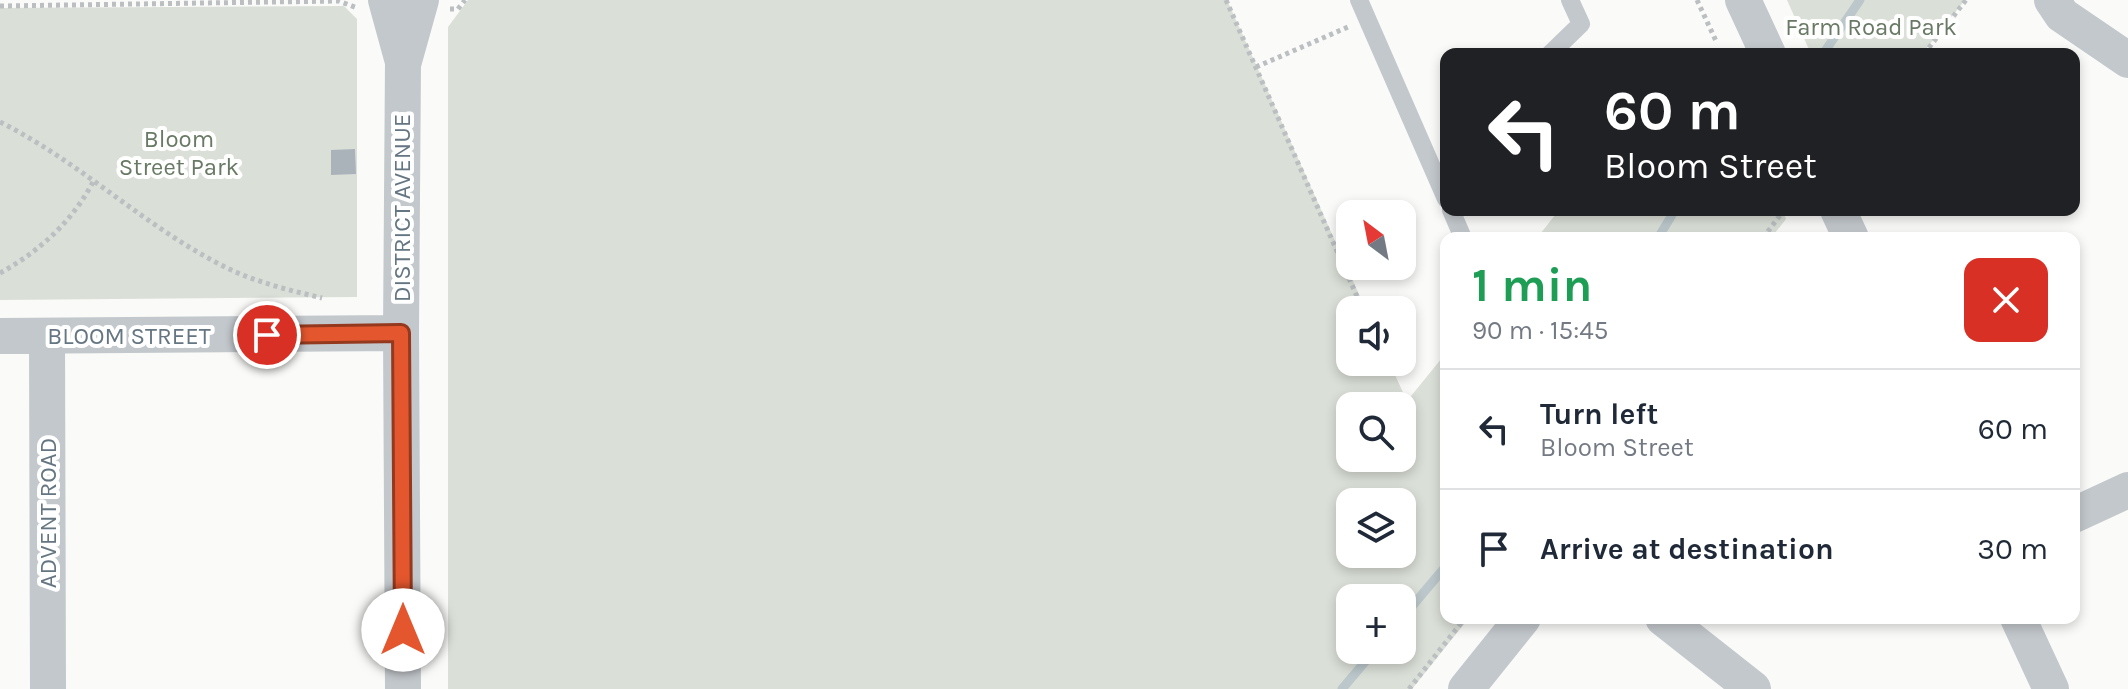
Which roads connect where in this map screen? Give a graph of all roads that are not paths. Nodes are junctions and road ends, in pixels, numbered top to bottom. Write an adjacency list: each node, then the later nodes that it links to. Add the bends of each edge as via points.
1 (421, 0): 10 (street, DISTRICT AVENUE)
2 (1359, 0): 11 (lane)
3 (1570, 0): 7 (lane, via 1581,24)
4 (1743, 0): 8 (street)
5 (2052, 0): 9 (street, via 2062,15)
6 (374, 5): 10 (street, DISTRICT AVENUE)
7 (1556, 48)
8 (1765, 48)
9 (2128, 60)
10 (403, 62): 12 (street, DISTRICT AVENUE)
11 (1440, 164)
12 (401, 333): 14 (street, BLOOM STREET); 21 (street, DISTRICT AVENUE)
13 (0, 336): 14 (street, BLOOM STREET)
14 (47, 337): 20 (street, ADVENT ROAD)
15 (2128, 490): 16 (street)
16 (2080, 512)
17 (1518, 624): 22 (street)
18 (1671, 624): 23 (street)
19 (2021, 624): 24 (street)
20 (48, 689)
21 (403, 689)
22 (1466, 689)
23 (1753, 689)
24 (2051, 689)

